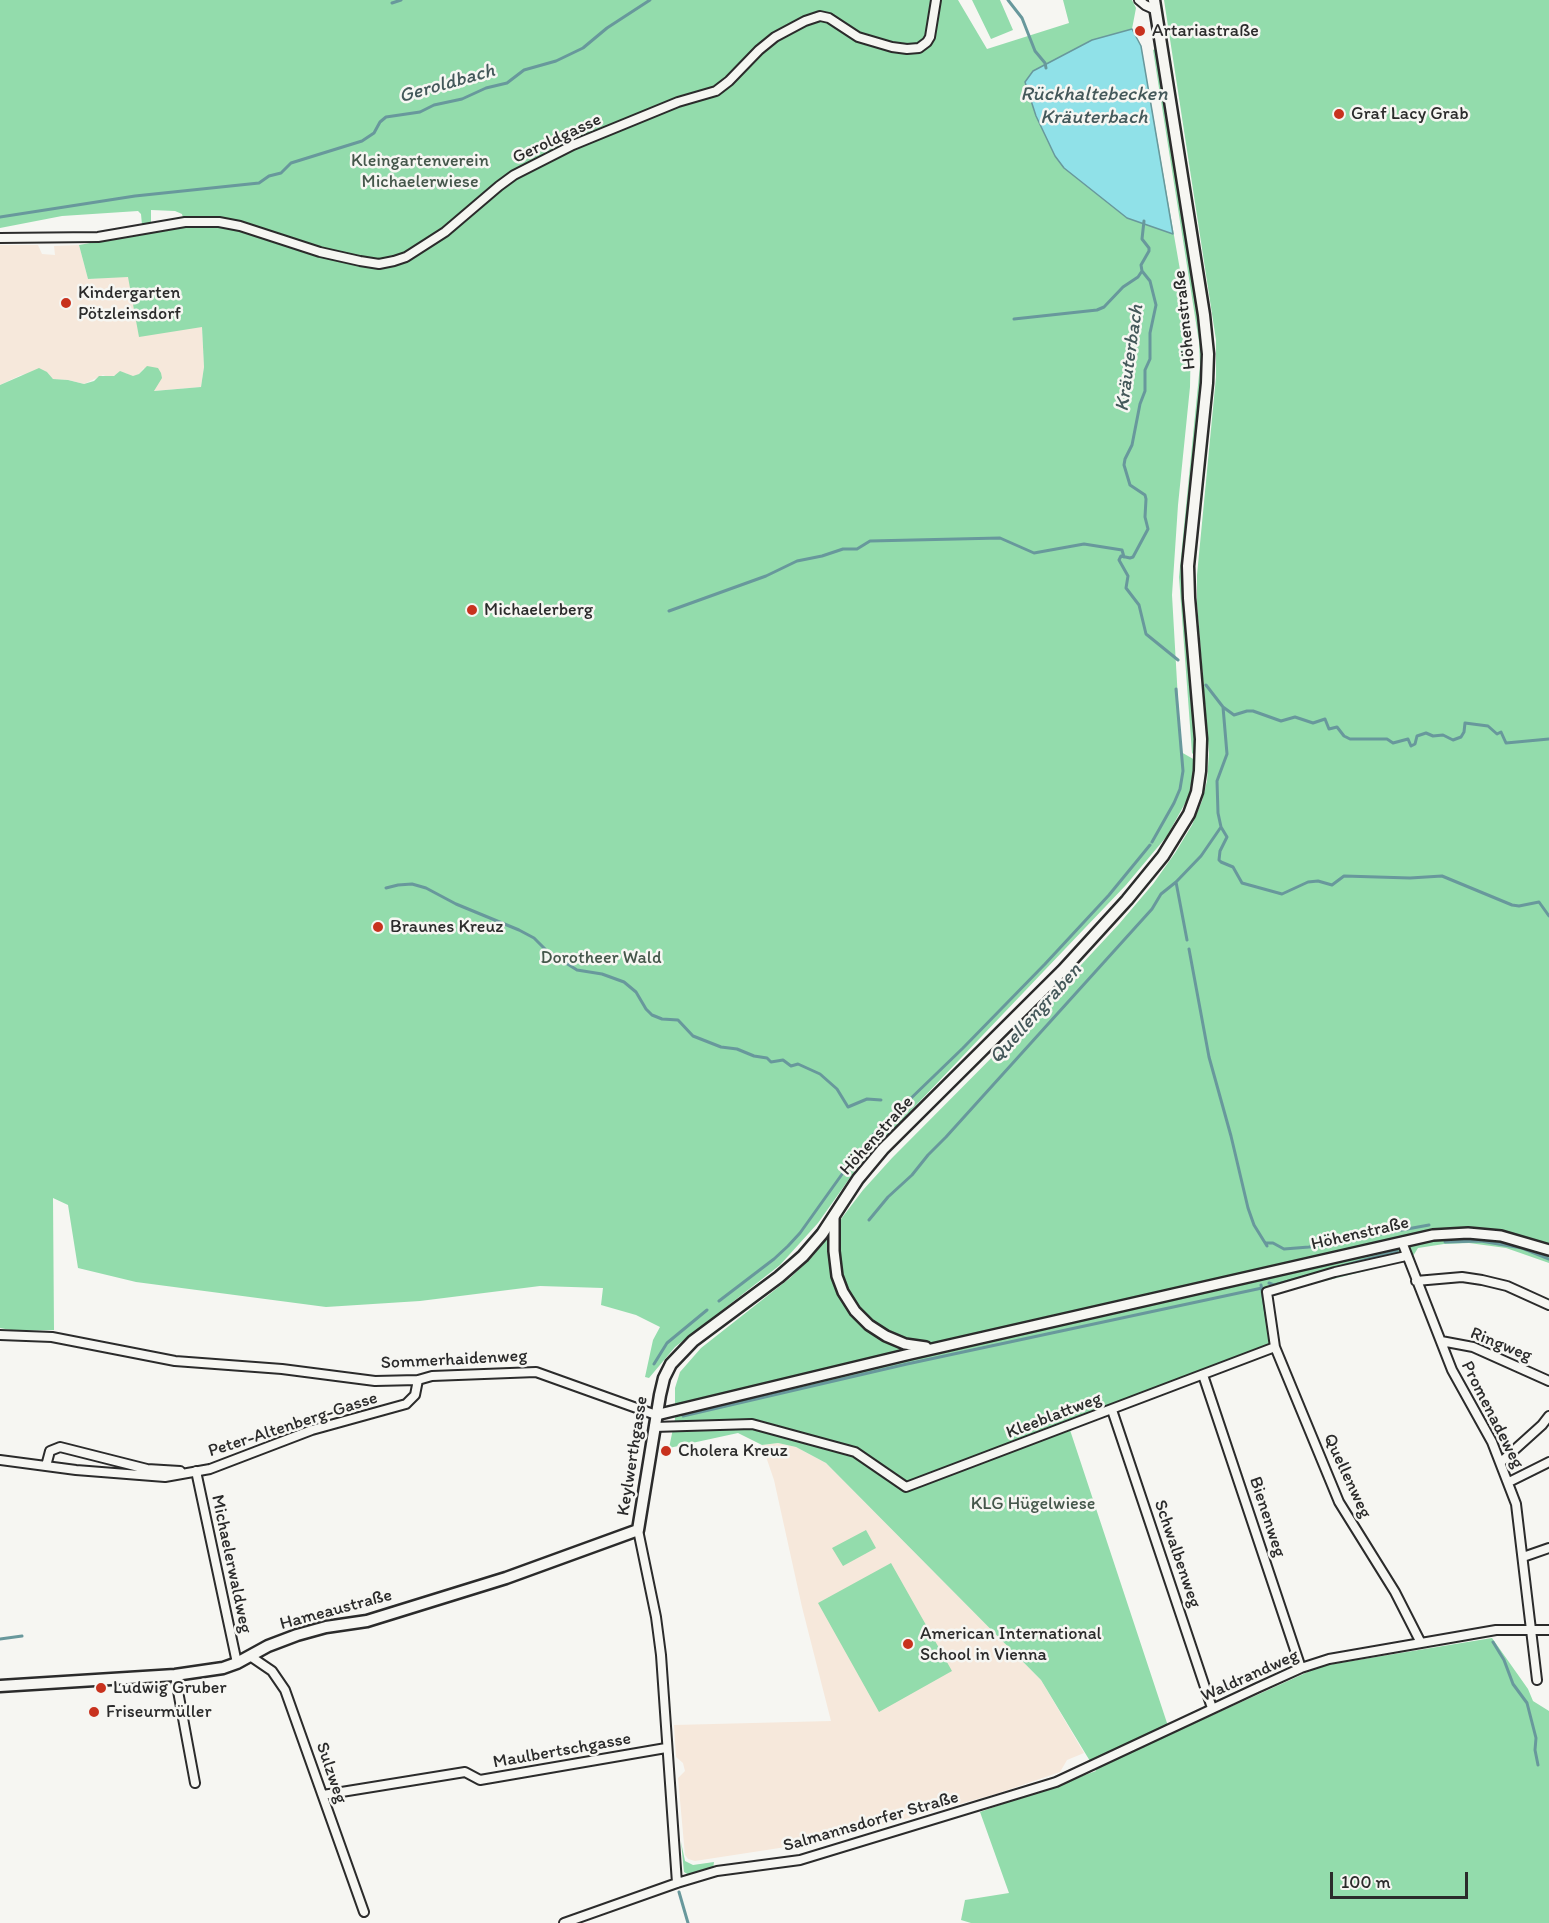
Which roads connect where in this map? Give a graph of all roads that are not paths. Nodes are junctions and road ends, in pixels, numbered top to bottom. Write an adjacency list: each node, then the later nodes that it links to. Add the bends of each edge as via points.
1 (936, 0): 4 (street, Geroldgasse, via 930,37 919,48 892,47 858,37 829,18 820,16 805,21 759,50 716,92 678,102 573,144 514,175 445,232 394,261 360,261 219,222 185,222 90,238)
2 (1139, 0): 3 (street)
3 (1155, 5): 5 (main road, Höhenstraße, via 1208,341 1208,383 1188,566 1201,747 1199,782 1189,814 1163,856 1127,900 1063,970 883,1149)
4 (0, 238)
5 (834, 1216): 14 (street, Höhenstraße, via 837,1276 855,1311 886,1336); 19 (main road, Keylwerthgasse, via 791,1267 677,1356 664,1378)
6 (1402, 1242): 7 (street, Höhenstraße, via 1441,1234 1476,1233 1517,1239); 8 (street, Promenadeweg); 14 (street, Höhenstraße)
7 (1549, 1250)
8 (1407, 1256): 9 (street, Promenadeweg); 13 (street, via 1267,1292)
9 (1416, 1281): 10 (street, via 1462,1277 1482,1280 1507,1286); 12 (street, Promenadeweg)
10 (1549, 1305)
11 (0, 1335): 16 (street, Sommerhaidenweg, via 52,1337 176,1361 375,1381)
12 (1441, 1341): 17 (street, Ringweg, via 1473,1347); 23 (street, Promenadeweg, via 1452,1370)
13 (1275, 1347): 15 (street, Kleeblattweg); 33 (street, Quellenweg, via 1342,1508 1395,1592)
14 (934, 1349): 19 (street)
15 (1203, 1375): 18 (street, Kleeblattweg); 36 (street, Bienenweg)
16 (418, 1380): 19 (street, Sommerhaidenweg, via 432,1376 536,1372); 26 (street, Peter-Altenberg-Gasse, via 415,1395 406,1404)
17 (1549, 1381)
18 (1113, 1410): 21 (street, Kleeblattweg, via 906,1487 855,1452 752,1424); 40 (street, Schwalbenweg)
19 (656, 1415): 21 (main road, Keylwerthgasse)
20 (1549, 1416): 23 (street)
21 (654, 1427): 28 (main road, Keylwerthgasse)
22 (0, 1460): 25 (street, Peter-Altenberg-Gasse)
23 (1502, 1462): 27 (street, Promenadeweg)
24 (1549, 1462): 27 (street)
25 (46, 1466): 26 (street, Peter-Altenberg-Gasse, via 165,1477); 26 (street, Peter-Altenberg-Gasse, via 50,1451 60,1447 147,1469)
26 (196, 1471): 35 (street, Michaelerwaldweg)
27 (1509, 1482): 30 (street, Promenadeweg)
28 (638, 1530): 34 (main road, Hameaustraße, via 506,1578 367,1621 297,1635); 41 (street, Keylwerthgasse, via 661,1655)
29 (1549, 1548): 30 (street)
30 (1523, 1557): 31 (street, Promenadeweg)
31 (1532, 1629): 32 (street, Waldrandweg); 33 (street, Waldrandweg, via 1497,1630); 38 (street, Promenadeweg)
32 (1549, 1630)
33 (1421, 1643): 36 (street, Waldrandweg, via 1329,1659)
34 (250, 1656): 35 (main road, Hameaustraße); 43 (street, Sulzweg, via 272,1671 285,1690)
35 (237, 1663): 37 (main road, Hameaustraße)
36 (1301, 1668): 40 (street, Waldrandweg)
37 (175, 1675): 39 (main road, Hameaustraße); 42 (street)
38 (1538, 1680)
39 (0, 1686)
40 (1212, 1708): 44 (street, Waldrandweg, via 1056,1782)
41 (666, 1748): 43 (street, Maulbertschgasse, via 480,1780 465,1772); 45 (street, Keylwerthgasse)
42 (195, 1784)
43 (323, 1795): 46 (street, Sulzweg)
44 (978, 1807): 45 (street, Salmannsdorfer Straße, via 800,1860 717,1871)
45 (677, 1883): 47 (street, Salmannsdorfer Straße)
46 (364, 1912)
47 (564, 1923)

